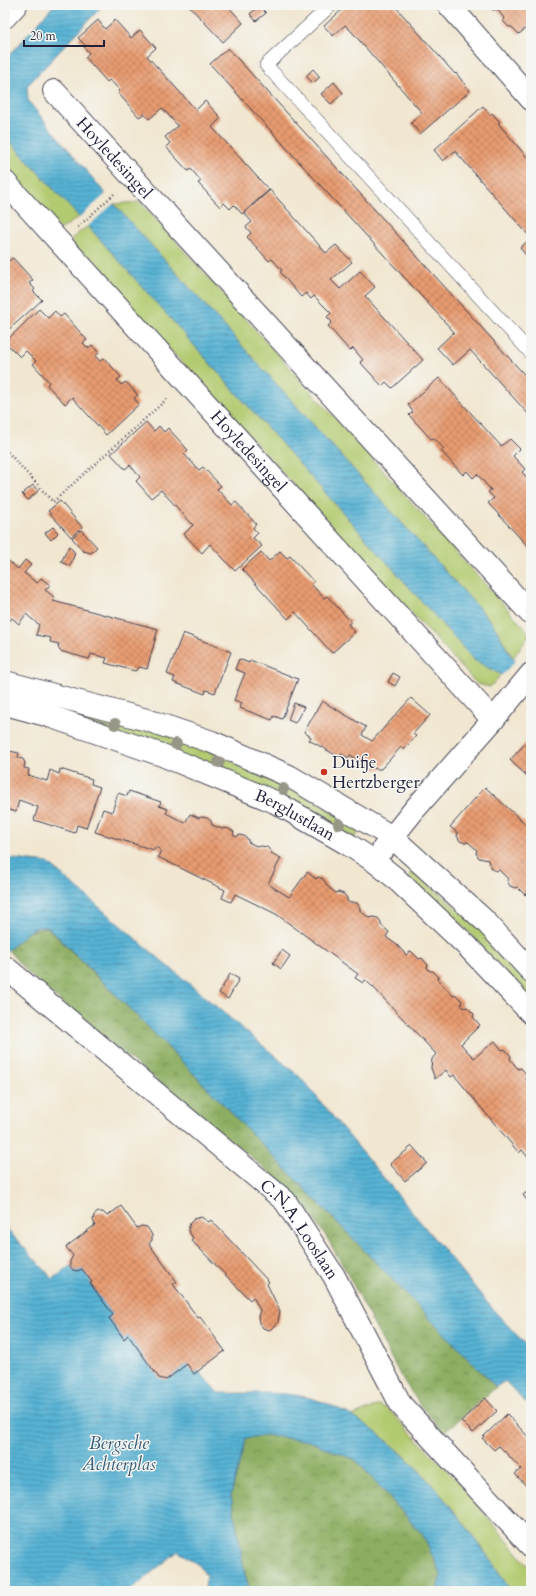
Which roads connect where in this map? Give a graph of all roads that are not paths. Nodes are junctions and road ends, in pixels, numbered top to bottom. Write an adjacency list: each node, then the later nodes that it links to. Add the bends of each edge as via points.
1 (16, 5): 4 (street)
2 (331, 5): 8 (lane, via 266,65)
3 (449, 5): 6 (street)
4 (5, 17)
5 (54, 91): 9 (street, Hoyledesingel)
6 (531, 100)
7 (5, 182): 13 (street, Hoyledesingel)
8 (531, 353)
9 (531, 614)
10 (531, 674): 13 (street)
11 (5, 682): 14 (street, Berglustlaan, via 147,720 212,742 289,776)
12 (5, 704): 15 (street, Berglustlaan, via 50,716 162,755 275,802)
13 (493, 720): 14 (street)
14 (392, 837): 15 (street); 17 (street, Berglustlaan, via 485,921)
15 (374, 861): 18 (street, Berglustlaan, via 466,945)
16 (5, 967): 19 (street, C.N.A. Looslaan, via 285,1201 334,1276 401,1405)
17 (531, 971)
18 (531, 1013)
19 (531, 1546)

